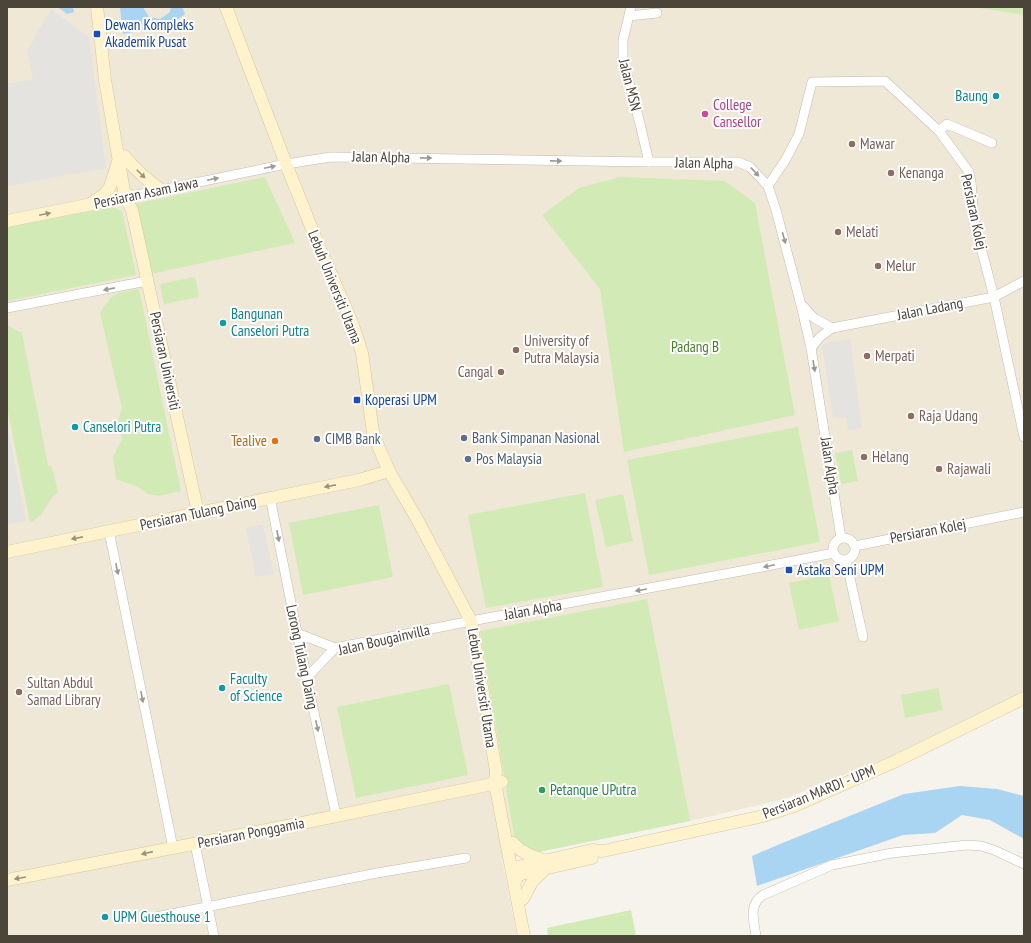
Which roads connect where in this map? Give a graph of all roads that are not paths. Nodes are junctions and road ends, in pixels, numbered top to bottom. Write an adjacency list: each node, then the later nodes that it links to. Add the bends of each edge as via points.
1 (97, 7): 8 (street, Persiaran Universiti, via 105,80)
2 (106, 7): 8 (street, Persiaran Universiti)
3 (226, 7): 10 (street, Lebuh Universiti Utama)
4 (630, 11): 5 (street); 9 (street, Jalan MSN, via 623,40 623,59)
5 (657, 12)
6 (939, 131): 7 (street, via 947,124); 11 (street, Persiaran Kolej, via 885,81 812,82 799,134); 18 (street, Persiaran Kolej, via 969,172 974,221)
7 (992, 143)
8 (121, 157): 12 (street, one-way to 12); 13 (street, Persiaran Universiti); 14 (street, via 110,187)
9 (649, 162): 10 (street, Jalan Alpha, one-way to 9, via 331,156); 11 (street, Jalan Alpha, one-way to 11, via 738,162 750,167)
10 (286, 164): 12 (street, Persiaran Asam Jawa, one-way to 10); 24 (street, Lebuh Universiti Utama, via 353,325 362,353 373,432)
11 (768, 186): 19 (street, Jalan Alpha, one-way to 19)
12 (161, 190): 13 (street, Persiaran Asam Jawa)
13 (130, 201): 14 (street, Persiaran Asam Jawa); 16 (street, Persiaran Universiti)
14 (91, 204): 15 (street, Persiaran Asam Jawa, one-way to 14)
15 (7, 222)
16 (147, 281): 20 (street, one-way to 20); 27 (street, Persiaran Universiti)
17 (1024, 281): 18 (street, Jalan Ladang)
18 (994, 297): 21 (street, Jalan Ladang); 23 (street, Persiaran Kolej)
19 (801, 305): 21 (street, via 814,318); 22 (street, Jalan Alpha)
20 (7, 308)
21 (832, 328): 22 (street, Jalan Ladang)
22 (811, 348): 29 (street, Jalan Alpha, one-way to 29)
23 (1024, 437)
24 (389, 471): 25 (street, Persiaran Tulang Daing, one-way to 25, via 368,478); 34 (street, Lebuh Universiti Utama, via 417,518)
25 (270, 497): 27 (street, Persiaran Tulang Daing); 35 (street, Lorong Tulang Daing, one-way to 35)
26 (1024, 512): 30 (street, Persiaran Kolej)
27 (198, 513): 28 (street, Persiaran Tulang Daing)
28 (109, 531): 31 (street, Persiaran Tulang Daing, one-way to 31); 45 (street, one-way to 45)
29 (841, 538): 30 (street, via 848,538); 32 (street, via 835,542)
30 (855, 546): 33 (street, via 854,554)
31 (7, 552)
32 (834, 553): 33 (street, via 838,558); 34 (street, Jalan Alpha, one-way to 34)
33 (846, 560): 36 (street)
34 (471, 621): 37 (street, Jalan Bougainvilla); 40 (street, Lebuh Universiti Utama)
35 (297, 633): 37 (street); 38 (street, Lorong Tulang Daing)
36 (864, 636)
37 (335, 648): 38 (street, Jalan Bougainvilla)
38 (307, 677): 41 (street, Lorong Tulang Daing, one-way to 41)
39 (1024, 698): 47 (street, Persiaran MARDI - UPM, via 896,761 794,806 763,816 603,851 592,850)
40 (498, 779): 41 (street, Persiaran Ponggamia); 42 (street, Lebuh Universiti Utama); 43 (street, Lebuh Universiti Utama)
41 (336, 816): 44 (street, Persiaran Ponggamia)
42 (504, 823): 49 (street); 55 (street, Lebuh Universiti Utama, via 511,873)
43 (513, 843): 47 (street); 49 (street, Lebuh Universiti Utama)
44 (195, 844): 45 (street, Persiaran Ponggamia); 52 (street)
45 (173, 848): 50 (street, Persiaran Ponggamia, one-way to 50)
46 (466, 858): 52 (street)
47 (545, 864): 49 (street, Persiaran MARDI - UPM); 51 (street)
48 (1024, 864): 54 (street, via 994,850 981,846 967,846 892,852 832,865 757,899 753,906)
49 (517, 872): 51 (street, Lebuh Universiti Utama); 55 (street)
50 (7, 880)
51 (523, 898): 55 (street, Lebuh Universiti Utama)
52 (208, 907): 53 (street); 56 (street)
53 (146, 919)
54 (755, 933)
55 (526, 934)
56 (214, 936)

